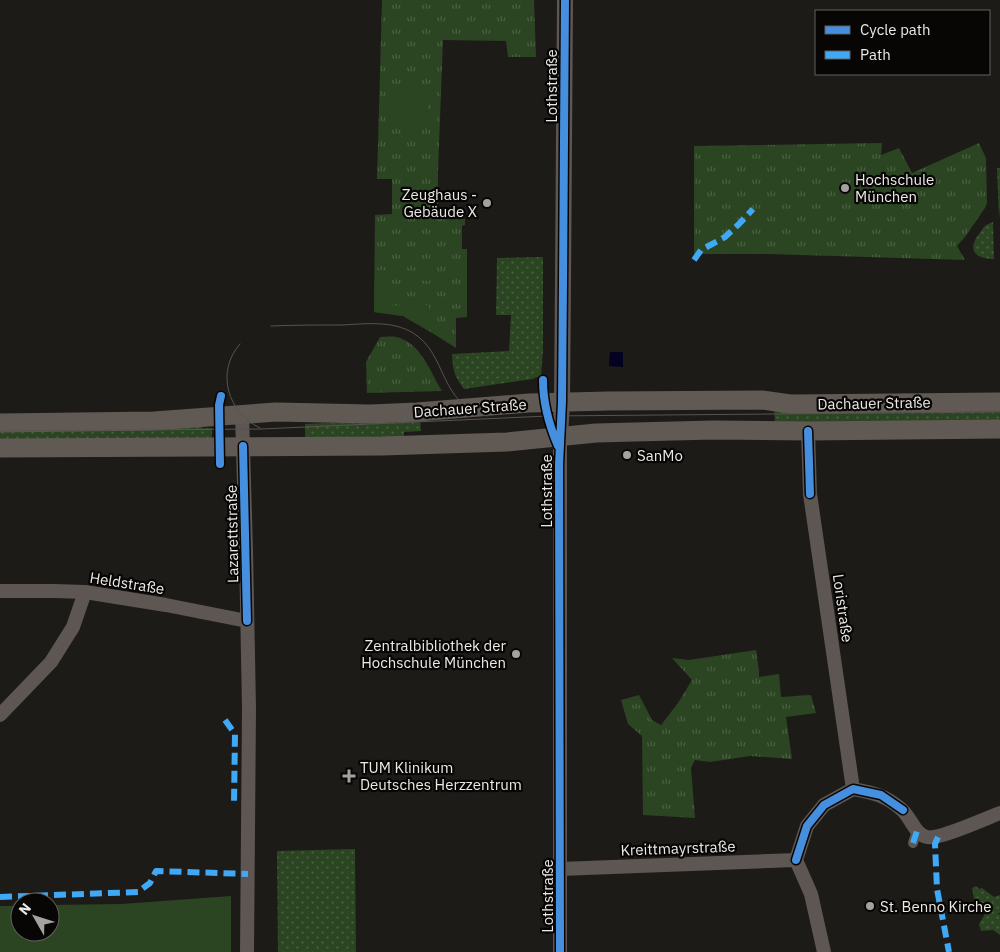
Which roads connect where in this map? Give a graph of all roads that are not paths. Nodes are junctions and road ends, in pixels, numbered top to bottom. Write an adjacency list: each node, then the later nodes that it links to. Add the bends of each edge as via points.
1 (564, 0): 2 (street, Lothstraße)
2 (562, 402): 3 (main road, Dachauer Straße); 4 (main road, Dachauer Straße, via 370,414); 8 (street, Lothstraße)
3 (1000, 402)
4 (242, 414): 5 (main road, Dachauer Straße, via 154,421); 9 (street, Lazarettstraße)
5 (0, 423)
6 (1000, 429): 7 (main road, Dachauer Straße)
7 (808, 431): 8 (main road, Dachauer Straße, via 713,430); 15 (street, Loristraße, via 810,494)
8 (560, 436): 9 (main road, Dachauer Straße, via 450,444); 18 (street, Lothstraße)
9 (243, 446): 10 (main road, Dachauer Straße); 13 (street, Lazarettstraße)
10 (0, 448)
11 (0, 591): 12 (street, Heldstraße)
12 (85, 592): 13 (street, Heldstraße); 14 (street, via 73,627 51,662)
13 (247, 621): 19 (street, Lazarettstraße)
14 (0, 715)
15 (852, 789): 16 (street, via 881,795 903,810 926,838); 17 (street, via 824,805 807,826)
16 (1000, 813)
17 (796, 860): 18 (street, Kreittmayrstraße); 21 (street, via 811,894)
18 (560, 869): 20 (street, Lothstraße)
19 (247, 952)
20 (560, 952)
21 (824, 952)

